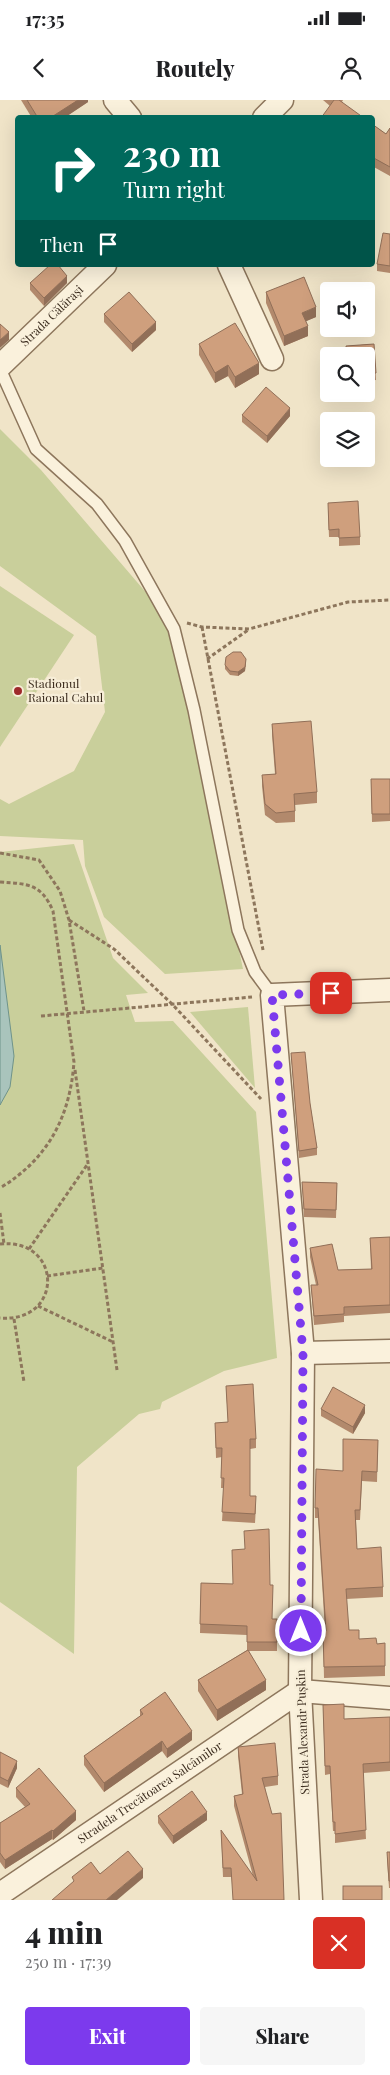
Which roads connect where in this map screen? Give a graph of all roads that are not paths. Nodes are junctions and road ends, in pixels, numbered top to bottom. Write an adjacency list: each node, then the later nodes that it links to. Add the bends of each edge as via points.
1 (115, 100): 3 (street)
2 (282, 100): 4 (street)
3 (128, 115)
4 (267, 115)
5 (103, 267): 8 (street, Strada Călărași)
6 (231, 267): 7 (street)
7 (272, 359)
8 (0, 367): 10 (lane, via 36,450 97,504 125,541 174,629 194,710 238,930 255,972)
9 (390, 990): 10 (street)
10 (272, 995): 12 (street, Strada Alexandr Pușkin)
11 (390, 1351): 12 (street)
12 (303, 1353): 13 (street, Strada Alexandr Pușkin)
13 (300, 1691): 14 (street); 15 (street, Stradela Trecătoarea Salcâmilor); 16 (street, Strada Alexandr Pușkin)
14 (390, 1698)
15 (0, 1894)
16 (311, 1900)

